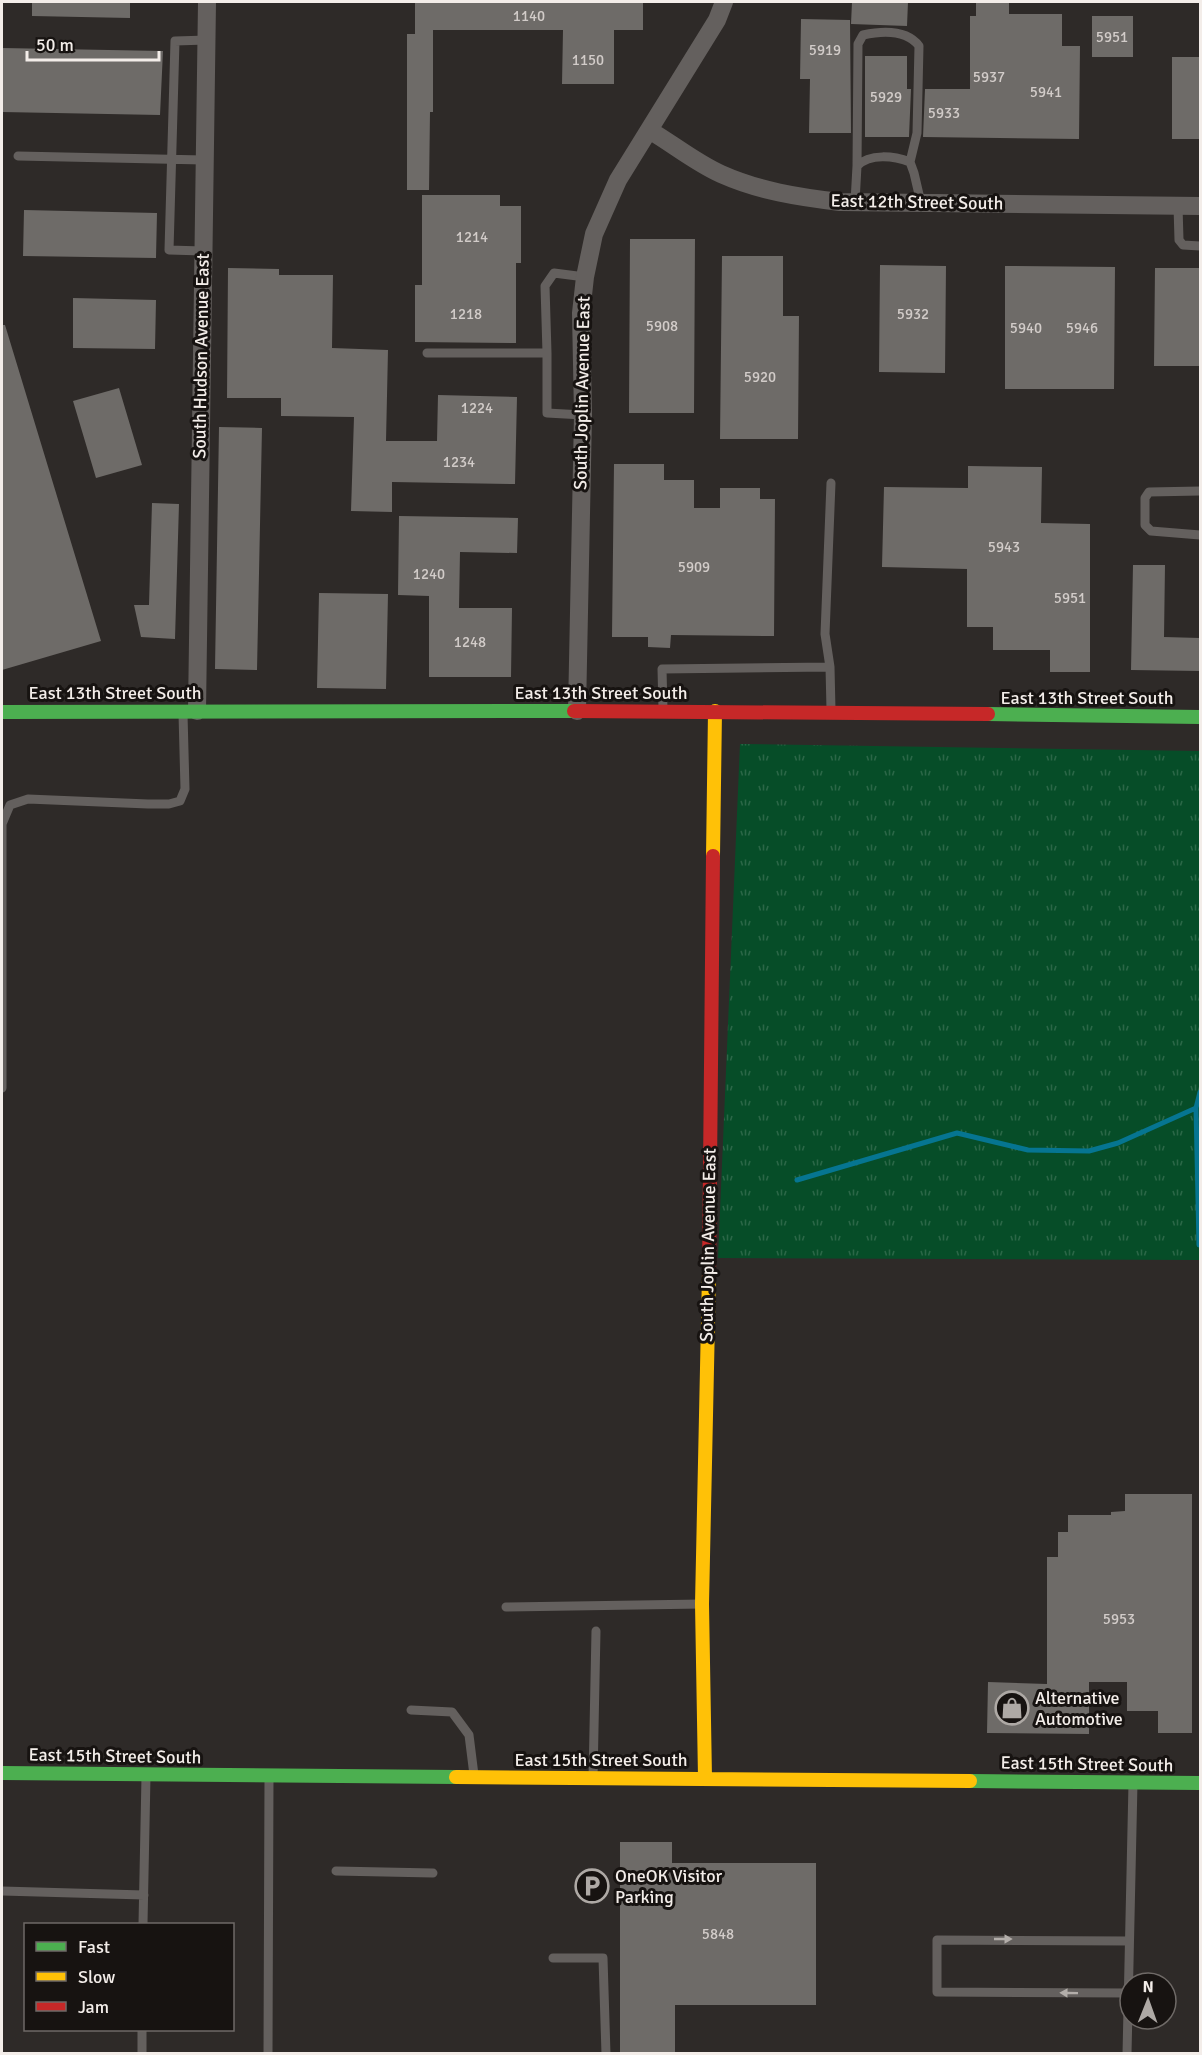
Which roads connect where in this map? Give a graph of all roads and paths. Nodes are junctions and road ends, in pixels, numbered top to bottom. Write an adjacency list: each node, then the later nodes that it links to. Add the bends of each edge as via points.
1 (207, 2): 3 (street, South Hudson Avenue East)
2 (724, 2): 4 (street, South Joplin Avenue East, via 717,20)
3 (207, 40): 6 (lane, via 175,41); 7 (street, South Hudson Avenue East)
4 (649, 130): 10 (street, East 12th Street South, via 719,173 758,189 802,198); 16 (street, South Joplin Avenue East, via 618,180 594,234)
5 (18, 156): 6 (lane)
6 (170, 160): 7 (lane); 15 (lane, via 169,250)
7 (204, 160): 15 (street, South Hudson Avenue East)
8 (910, 162): 9 (lane, via 870,158); 9 (lane, via 917,133 919,46 903,33 874,33 863,36 858,45); 11 (lane)
9 (857, 166): 10 (lane)
10 (855, 202): 11 (street, East 12th Street South)
11 (921, 203): 12 (street, East 12th Street South)
12 (1178, 206): 13 (street, East 12th Street South); 14 (lane, via 1179,240 1183,245)
13 (1200, 206)
14 (1200, 246)
15 (203, 251): 24 (street, South Hudson Avenue East)
16 (585, 277): 18 (lane, via 554,273 545,286); 19 (street, South Joplin Avenue East, via 581,313)
17 (427, 353): 18 (lane)
18 (547, 353): 19 (lane, via 547,413)
19 (583, 415): 25 (street, South Joplin Avenue East)
20 (831, 483): 23 (lane, via 825,634)
21 (1200, 491): 22 (lane, via 1149,492 1145,498 1145,525 1151,531)
22 (1200, 534)
23 (830, 667): 26 (lane, via 663,669); 29 (lane)
24 (190, 711): 25 (street, East 13th Street South); 28 (street, East 13th Street South); 31 (lane, via 185,789 180,801 148,804 28,799 10,805 3,824)
25 (577, 711): 26 (street, East 13th Street South)
26 (663, 711): 27 (street, East 13th Street South)
27 (716, 711): 29 (street, East 13th Street South); 32 (street, South Joplin Avenue East)
28 (2, 712)
29 (831, 714): 30 (street, East 13th Street South)
30 (1200, 717)
31 (2, 1088)
32 (702, 1604): 33 (lane); 41 (street, South Joplin Avenue East)
33 (506, 1607)
34 (596, 1631): 40 (lane)
35 (411, 1710): 39 (lane, via 452,1712 469,1735)
36 (2, 1773): 37 (street, East 15th Street South)
37 (146, 1774): 38 (street, East 15th Street South); 47 (lane)
38 (270, 1775): 39 (street, East 15th Street South); 56 (lane)
39 (475, 1777): 40 (street, East 15th Street South)
40 (593, 1778): 41 (street, East 15th Street South)
41 (705, 1778): 42 (street, East 15th Street South)
42 (1133, 1783): 43 (street, East 15th Street South); 49 (lane)
43 (1200, 1783)
44 (336, 1871): 45 (lane)
45 (433, 1873)
46 (2, 1891): 47 (lane)
47 (144, 1895): 48 (lane)
48 (143, 1923)
49 (1129, 1941): 51 (lane); 52 (lane, one-way to 49, via 937,1992 937,1940)
50 (553, 1958): 57 (lane, via 603,1958)
51 (1128, 1971)
52 (1118, 1993)
53 (142, 2031): 55 (lane)
54 (1127, 2031): 58 (lane)
55 (142, 2054)
56 (268, 2054)
57 (606, 2054)
58 (1127, 2054)

